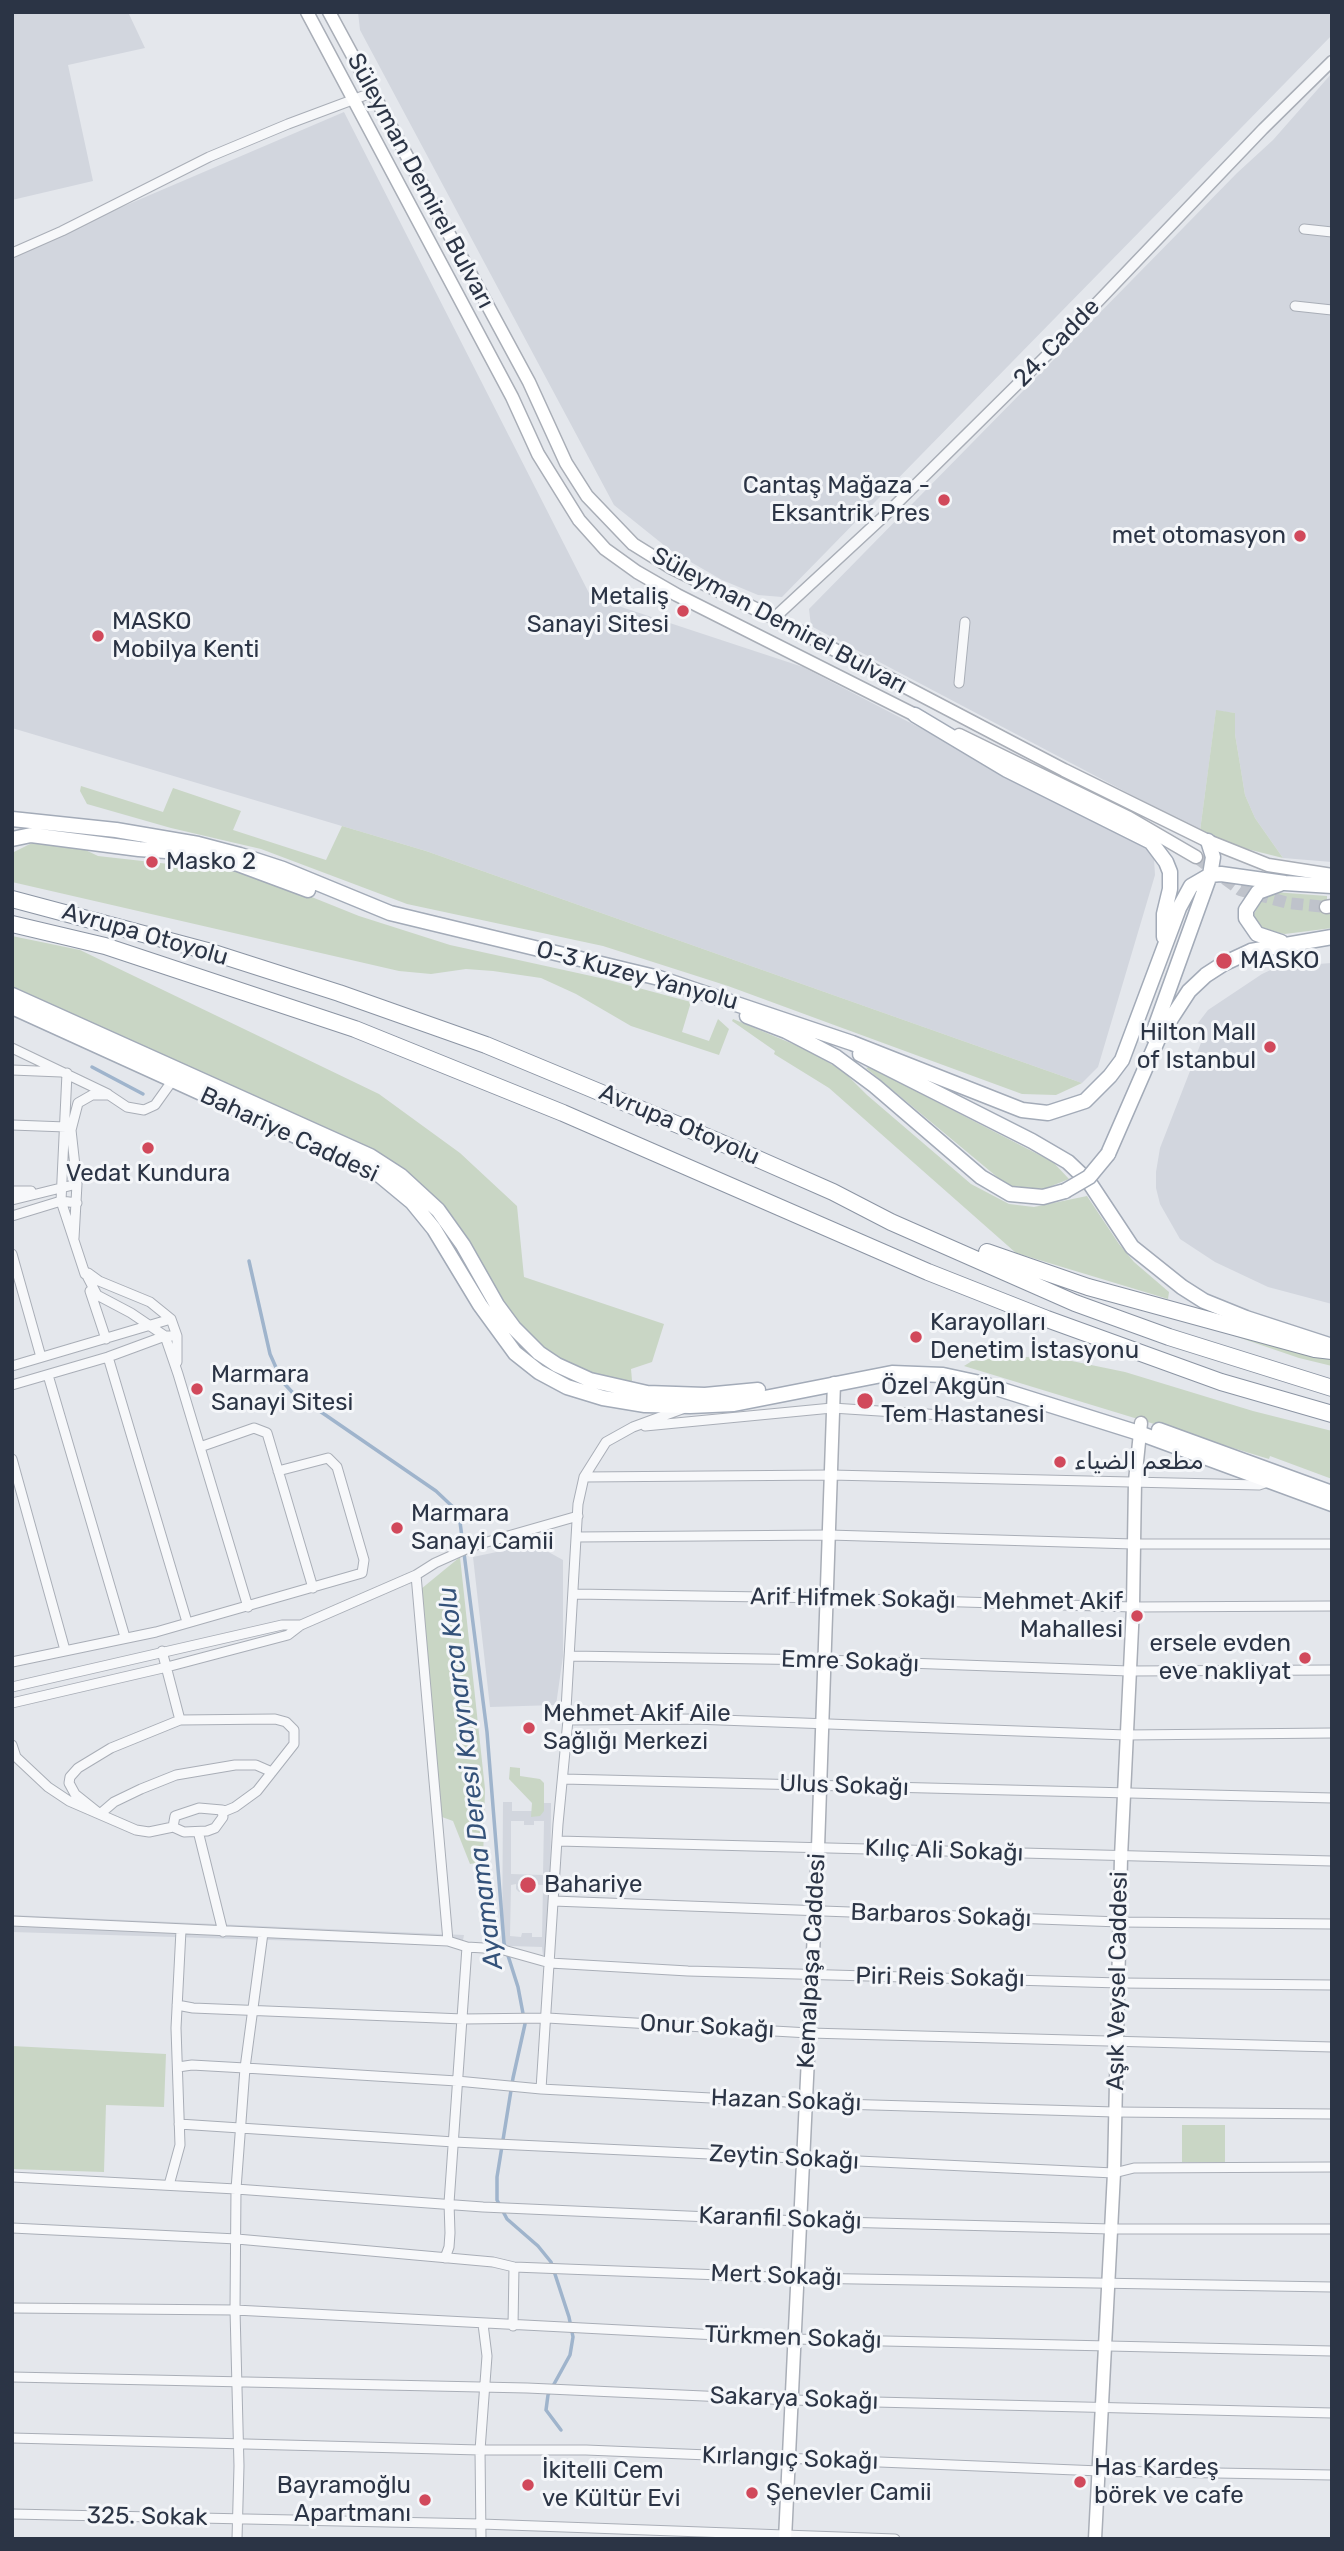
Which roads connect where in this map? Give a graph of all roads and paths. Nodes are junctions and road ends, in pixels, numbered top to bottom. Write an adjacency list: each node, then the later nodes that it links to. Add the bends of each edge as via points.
1 (330, 13): 2 (street); 4 (main road, Süleyman Demirel Bulvarı)
2 (310, 17): 5 (main road, Süleyman Demirel Bulvarı)
3 (1332, 61): 11 (street, 24. Cadde, via 1047,355)
4 (371, 93): 5 (street); 11 (main road, Süleyman Demirel Bulvarı, via 587,496 625,536 670,568)
5 (354, 100): 8 (street, via 209,157); 14 (main road, Süleyman Demirel Bulvarı, via 538,454 579,520 605,549 689,601)
6 (1304, 229): 7 (street)
7 (1332, 232)
8 (12, 253)
9 (1295, 306): 10 (street)
10 (1332, 310)
11 (774, 618): 17 (main road, Süleyman Demirel Bulvarı)
12 (965, 622): 13 (street)
13 (959, 683)
14 (915, 715): 18 (main road, Süleyman Demirel Bulvarı, via 1129,818); 27 (main road, via 1007,770 1151,842 1170,872)
15 (12, 819): 30 (main road, O-3 Kuzey Yanyolu, via 198,844 283,869 390,913 659,978)
16 (12, 839): 35 (main road, O-3 Kuzey Yanyolu, bridge, via 32,835 216,858 388,922 721,1006 836,1057 981,1177 1010,1194 1043,1197 1089,1177 1108,1154)
17 (1208, 841): 19 (main road, via 1213,857); 20 (main road, Süleyman Demirel Bulvarı, via 1268,865)
18 (1196, 857)
19 (1210, 875): 21 (main road); 27 (main road, O-3 Kuzey Yanyolu, via 1184,895); 35 (main road)
20 (1332, 875)
21 (1285, 883): 22 (main road); 26 (main road, via 1258,892 1246,909 1246,918 1256,934)
22 (1332, 886)
23 (12, 899): 46 (highway, Avrupa Otoyolu, via 290,976 485,1045 718,1140)
24 (12, 923): 67 (highway, Avrupa Otoyolu, via 69,936 355,1029 563,1113 964,1287 1221,1382)
25 (1332, 937): 26 (main road)
26 (1293, 944): 35 (main road, via 1251,951 1206,975 1173,1012)
27 (1165, 949): 30 (main road, O-3 Kuzey Yanyolu, via 1116,1068 1085,1101 1048,1113 1022,1110)
28 (12, 995): 34 (main road)
29 (12, 1007): 34 (main road)
30 (796, 1022): 56 (main road, via 1054,1152 1089,1182 1132,1247 1204,1301)
31 (12, 1048): 33 (street)
32 (12, 1070): 33 (street)
33 (67, 1073): 36 (street); 38 (street)
34 (176, 1075): 36 (street, via 155,1105 144,1110 127,1108); 68 (main road, Bahariye Caddesi, via 377,1172 427,1220 515,1353 539,1372 603,1398); 73 (main road, via 370,1156 401,1176 438,1210 514,1328 539,1353 590,1380 647,1393 705,1395 750,1392 888,1366 927,1366 969,1374)
35 (1138, 1081)
36 (109, 1095): 38 (street, via 92,1095 78,1103)
37 (12, 1125): 38 (street)
38 (67, 1128): 39 (street); 40 (street)
39 (77, 1184): 40 (street); 45 (street)
40 (62, 1188): 42 (street); 44 (street)
41 (12, 1191): 42 (street)
42 (40, 1191): 43 (street)
43 (12, 1200)
44 (61, 1201): 45 (street); 47 (street); 48 (street)
45 (77, 1203): 48 (street)
46 (873, 1212): 57 (highway, via 1088,1287); 65 (highway, Avrupa Otoyolu, via 1075,1303)
47 (12, 1216)
48 (74, 1243): 50 (street)
49 (12, 1254): 58 (street)
50 (84, 1270): 51 (street, via 99,1282 150,1302); 52 (street, via 97,1295); 55 (street)
51 (171, 1318): 52 (street); 54 (street)
52 (149, 1325): 53 (street); 55 (street)
53 (165, 1336): 54 (street); 59 (street); 61 (street)
54 (177, 1336): 61 (street)
55 (106, 1339): 58 (street)
56 (1332, 1346)
57 (1332, 1351)
58 (41, 1357): 60 (street)
59 (108, 1357): 62 (street); 95 (street)
60 (12, 1366)
61 (178, 1374): 74 (street)
62 (48, 1375): 64 (street); 97 (street)
63 (834, 1383): 66 (main road, Bahariye Caddesi, via 892,1373 943,1376); 68 (main road, Bahariye Caddesi, via 734,1404); 69 (main road, Kemalpaşa Caddesi)
64 (12, 1385)
65 (1332, 1388)
66 (1043, 1403): 69 (street, via 1032,1415 1010,1416); 73 (main road, Bahariye Caddesi)
67 (1291, 1403): 70 (highway); 71 (highway)
68 (690, 1406): 72 (street)
69 (832, 1408): 72 (street); 77 (main road, Kemalpaşa Caddesi)
70 (1332, 1413)
71 (1332, 1424)
72 (633, 1427): 78 (street, via 606,1442)
73 (1140, 1428): 79 (main road, Aşık Veysel Caddesi); 80 (main road, Bahariye Caddesi, via 1232,1469); 81 (main road)
74 (200, 1447): 76 (street, via 254,1428 267,1433); 93 (street)
75 (12, 1459): 98 (street)
76 (278, 1471): 89 (street); 89 (street, via 328,1458 337,1467 364,1560 362,1573)
77 (831, 1475): 78 (street); 79 (street); 84 (main road, Kemalpaşa Caddesi)
78 (584, 1477): 83 (street)
79 (1135, 1481): 80 (street, via 1259,1485); 86 (main road, Aşık Veysel Caddesi)
80 (1273, 1481): 82 (main road, Bahariye Caddesi)
81 (1332, 1493)
82 (1332, 1504)
83 (578, 1517): 85 (street); 88 (street, via 474,1546)
84 (829, 1535): 85 (street); 86 (street); 91 (main road, Kemalpaşa Caddesi)
85 (577, 1536): 90 (street)
86 (1133, 1544): 87 (street); 94 (main road, Aşık Veysel Caddesi)
87 (1332, 1544)
88 (416, 1575): 96 (street); 135 (street)
89 (313, 1588): 93 (street)
90 (574, 1594): 91 (street, Arif Hifmek Sokağı); 100 (street)
91 (828, 1598): 94 (street, Arif Hifmek Sokağı); 101 (main road, Kemalpaşa Caddesi)
92 (1332, 1606): 94 (street, Arif Hifmek Sokağı)
93 (248, 1607): 95 (street)
94 (1133, 1607): 105 (main road, Aşık Veysel Caddesi)
95 (187, 1622): 97 (street)
96 (301, 1625): 99 (street); 103 (street, via 288,1635)
97 (125, 1637): 98 (street)
98 (65, 1650): 102 (street)
99 (162, 1651): 103 (street); 106 (street)
100 (570, 1656): 101 (street, Emre Sokağı); 109 (street)
101 (824, 1660): 105 (street, Emre Sokağı); 110 (main road, Kemalpaşa Caddesi)
102 (12, 1662)
103 (167, 1667): 107 (street); 108 (street)
104 (1332, 1670): 105 (street, Emre Sokağı)
105 (1129, 1671): 112 (main road, Aşık Veysel Caddesi)
106 (12, 1687)
107 (12, 1703)
108 (180, 1720): 114 (street, via 275,1719 289,1724 294,1744); 120 (street, via 111,1748 72,1773 69,1783 75,1794)
109 (568, 1720): 110 (street); 115 (street)
110 (822, 1722): 112 (street); 116 (main road, Kemalpaşa Caddesi)
111 (1332, 1733): 112 (street)
112 (1126, 1735): 117 (main road, Aşık Veysel Caddesi)
113 (12, 1745): 120 (street, via 16,1757 48,1787)
114 (272, 1772): 119 (street, via 251,1796); 120 (street, via 256,1765 235,1765 176,1775 141,1788)
115 (563, 1779): 116 (street, Ulus Sokağı); 123 (street)
116 (820, 1784): 117 (street, Ulus Sokağı); 124 (main road, Kemalpaşa Caddesi)
117 (1125, 1794): 118 (street, Ulus Sokağı); 125 (main road, Aşık Veysel Caddesi)
118 (1332, 1798)
119 (223, 1812): 121 (street, via 190,1809 175,1816); 122 (street, via 215,1828)
120 (100, 1814): 121 (street, via 136,1830)
121 (173, 1827): 122 (street)
122 (201, 1832): 133 (street)
123 (558, 1841): 124 (street, Kılıç Ali Sokağı); 127 (street)
124 (818, 1848): 125 (street, Kılıç Ali Sokağı); 128 (main road, Kemalpaşa Caddesi)
125 (1121, 1857): 126 (street, Kılıç Ali Sokağı); 130 (main road, Aşık Veysel Caddesi)
126 (1332, 1861)
127 (553, 1901): 128 (street, Barbaros Sokağı); 137 (street)
128 (814, 1912): 130 (street, Barbaros Sokağı); 138 (main road, Kemalpaşa Caddesi)
129 (12, 1921): 132 (street, Piri Reis Sokağı)
130 (1119, 1922): 131 (street, Barbaros Sokağı); 139 (main road, Aşık Veysel Caddesi)
131 (1332, 1924)
132 (181, 1930): 133 (street, Piri Reis Sokağı); 141 (street)
133 (223, 1932): 134 (street, Piri Reis Sokağı)
134 (263, 1933): 135 (street, Piri Reis Sokağı); 142 (street)
135 (448, 1941): 136 (street, Piri Reis Sokağı)
136 (467, 1947): 137 (street, Piri Reis Sokağı, via 500,1949); 144 (street)
137 (550, 1963): 138 (street, Piri Reis Sokağı); 143 (street)
138 (811, 1975): 139 (street, Piri Reis Sokağı); 145 (main road, Kemalpaşa Caddesi)
139 (1119, 1983): 140 (street, Piri Reis Sokağı); 146 (main road, Aşık Veysel Caddesi)
140 (1332, 1985)
141 (177, 2006): 142 (street, Onur Sokağı); 148 (street)
142 (254, 2010): 144 (street, Onur Sokağı); 149 (street)
143 (547, 2018): 144 (street, Onur Sokağı); 145 (street, Onur Sokağı); 151 (street)
144 (463, 2019): 150 (street)
145 (809, 2033): 146 (street, Onur Sokağı); 152 (main road, Kemalpaşa Caddesi)
146 (1118, 2041): 147 (street, Onur Sokağı); 153 (main road, Aşık Veysel Caddesi)
147 (1332, 2047)
148 (178, 2067): 149 (street, Hazan Sokağı); 155 (street)
149 (245, 2068): 150 (street, Hazan Sokağı); 156 (street)
150 (457, 2081): 151 (street, Hazan Sokağı); 157 (street)
151 (541, 2090): 152 (street, Hazan Sokağı)
152 (805, 2103): 153 (street, Hazan Sokağı); 158 (main road, Kemalpaşa Caddesi)
153 (1115, 2112): 154 (street, Hazan Sokağı); 160 (main road, Aşık Veysel Caddesi)
154 (1332, 2114)
155 (179, 2124): 156 (street, Zeytin Sokağı); 162 (street, via 180,2145)
156 (240, 2129): 157 (street, Zeytin Sokağı); 163 (street)
157 (454, 2142): 158 (street, Zeytin Sokağı); 164 (street)
158 (803, 2160): 160 (street, Zeytin Sokağı); 165 (main road, Kemalpaşa Caddesi)
159 (1332, 2167): 160 (street, Zeytin Sokağı, via 1134,2168)
160 (1114, 2173): 167 (main road, Aşık Veysel Caddesi)
161 (12, 2177): 162 (street, Karanfil Sokağı)
162 (169, 2185): 163 (street, Karanfil Sokağı)
163 (236, 2189): 164 (street, Karanfil Sokağı); 169 (street)
164 (449, 2203): 165 (street, Karanfil Sokağı); 170 (street)
165 (800, 2221): 167 (street, Karanfil Sokağı); 172 (main road, Kemalpaşa Caddesi)
166 (12, 2228): 169 (street, Mert Sokağı)
167 (1111, 2229): 168 (street, Karanfil Sokağı); 173 (main road, Aşık Veysel Caddesi)
168 (1332, 2229)
169 (237, 2239): 170 (street, Mert Sokağı); 176 (street)
170 (445, 2258): 171 (street, Mert Sokağı)
171 (514, 2267): 172 (street, Mert Sokağı); 178 (street)
172 (797, 2278): 173 (street, Mert Sokağı); 179 (main road, Kemalpaşa Caddesi)
173 (1107, 2283): 174 (street, Mert Sokağı); 180 (main road, Aşık Veysel Caddesi)
174 (1332, 2287)
175 (12, 2308): 176 (street, Türkmen Sokağı)
176 (235, 2310): 177 (street, Türkmen Sokağı); 183 (street)
177 (483, 2324): 178 (street, Türkmen Sokağı); 184 (street)
178 (513, 2326): 179 (street, Türkmen Sokağı)
179 (795, 2339): 180 (street, Türkmen Sokağı); 185 (main road, Kemalpaşa Caddesi)
180 (1103, 2347): 181 (street, Türkmen Sokağı); 186 (main road, Aşık Veysel Caddesi)
181 (1332, 2351)
182 (12, 2377): 183 (street, Sakarya Sokağı)
183 (236, 2382): 184 (street, Sakarya Sokağı); 189 (street)
184 (485, 2387): 185 (street, Sakarya Sokağı); 190 (street)
185 (792, 2400): 186 (street, Sakarya Sokağı); 191 (main road, Kemalpaşa Caddesi)
186 (1102, 2406): 187 (street, Sakarya Sokağı); 192 (main road, Aşık Veysel Caddesi)
187 (1332, 2413)
188 (12, 2438): 189 (street, Kırlangıç Sokağı)
189 (239, 2444): 190 (street, Kırlangıç Sokağı); 195 (street)
190 (480, 2450): 191 (street, Kırlangıç Sokağı); 196 (street)
191 (789, 2459): 192 (street, Kırlangıç Sokağı); 197 (main road, Kemalpaşa Caddesi)
192 (1100, 2470): 193 (street, Kırlangıç Sokağı); 201 (main road, Aşık Veysel Caddesi)
193 (1332, 2475)
194 (12, 2514): 195 (street, 325. Sokak)
195 (238, 2519): 196 (street, 325. Sokak); 198 (street)
196 (481, 2524): 197 (street, 325. Sokak); 199 (street)
197 (785, 2538): 200 (street, 325. Sokak)
198 (237, 2539)
199 (481, 2539)
200 (895, 2539)
201 (1095, 2539)

